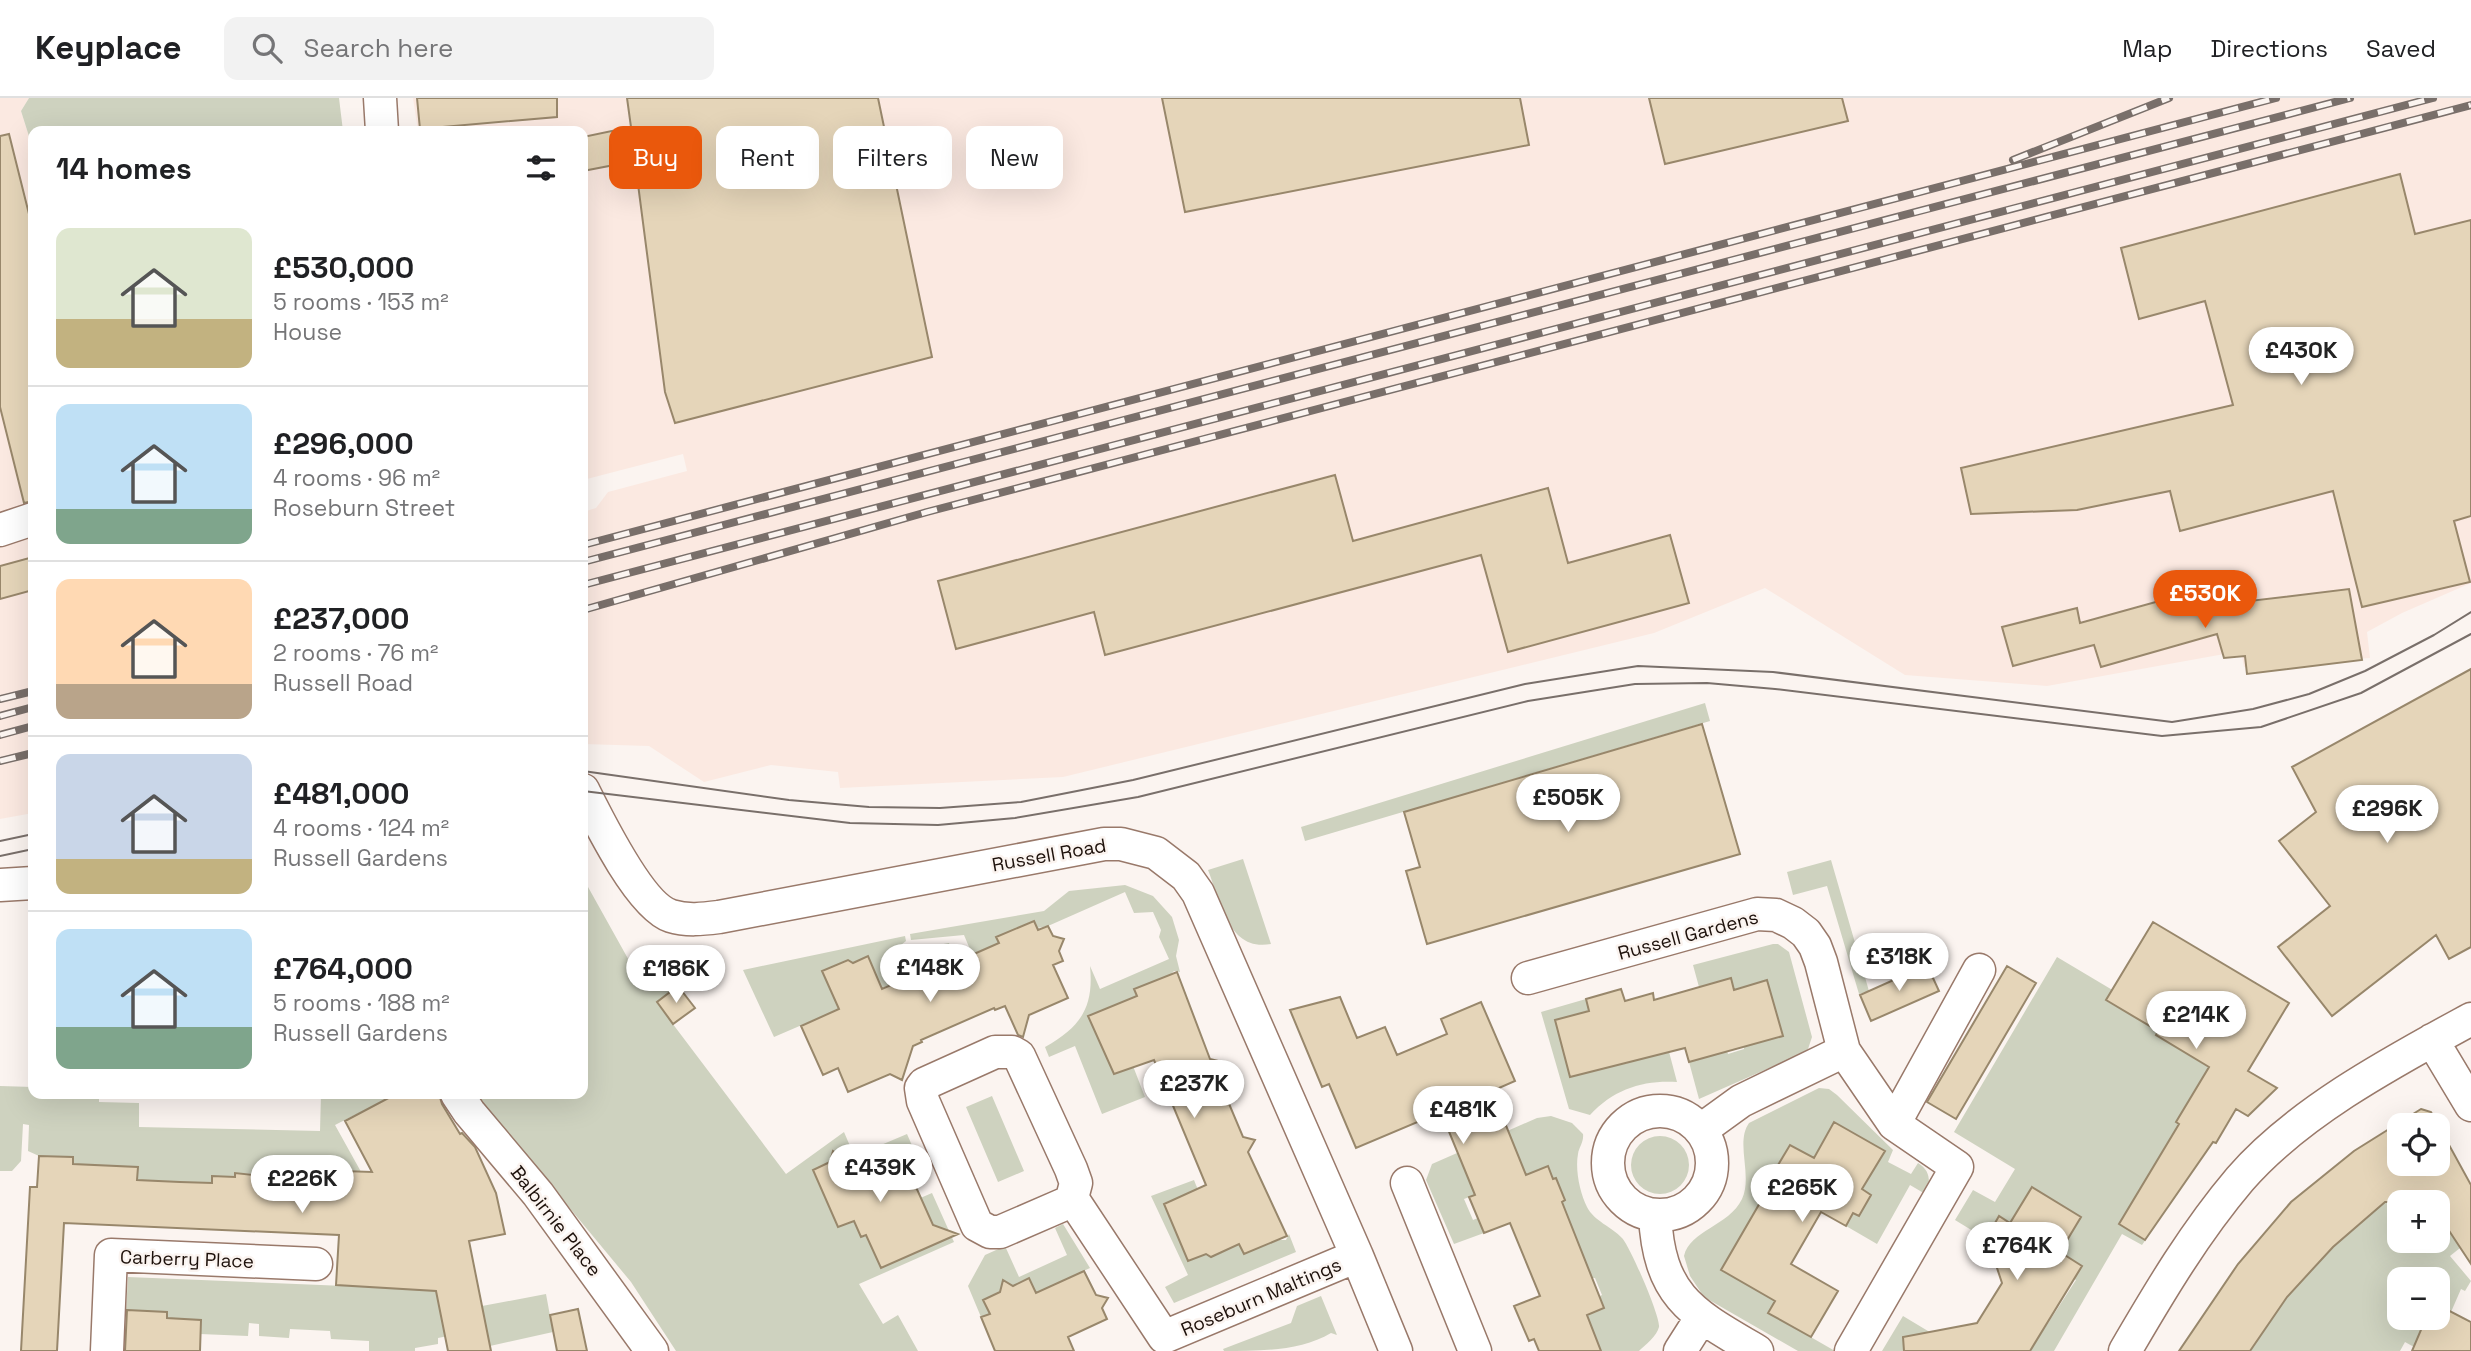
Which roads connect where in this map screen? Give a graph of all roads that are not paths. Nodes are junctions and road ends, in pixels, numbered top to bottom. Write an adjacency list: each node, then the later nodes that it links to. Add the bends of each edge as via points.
1 (380, 98): 2 (street)
2 (383, 126)
3 (28, 521): 4 (street)
4 (0, 530)
5 (588, 799): 20 (street, Russell Road, via 638,889 659,910 685,919 733,914 1104,844 1156,853 1186,876 1198,893)
6 (28, 883): 7 (street)
7 (0, 885)
8 (1979, 970): 15 (street)
9 (1528, 978): 12 (street, Russell Gardens, via 1756,914 1776,915 1806,933 1815,946)
10 (2471, 1019): 11 (street)
11 (2432, 1040): 14 (street); 31 (street, via 2364,1079 2265,1154 2241,1178 2191,1242)
12 (1844, 1051): 15 (street, Russell Gardens); 16 (street, via 1741,1101)
13 (460, 1099): 25 (street, Balbirnie Place, via 538,1194)
14 (2471, 1105)
15 (1894, 1124): 30 (street, Russell Gardens, via 1958,1167)
16 (1701, 1130): 19 (street, via 1712,1158 1706,1188 1684,1209); 19 (street, via 1682,1116 1660,1111 1631,1120 1615,1138 1609,1156 1612,1183 1629,1205)
17 (1407, 1183): 27 (street)
18 (1072, 1198): 18 (street, Roseburn Maltings, via 1076,1183 1071,1168 1019,1056 995,1052 921,1088 982,1230 1000,1232); 23 (street, Roseburn Maltings)
19 (1655, 1215): 22 (street, via 1662,1264 1679,1297)
20 (1357, 1256): 23 (street, Roseburn Maltings); 26 (street, Russell Road)
21 (316, 1264): 24 (street, Carberry Place, via 111,1255)
22 (1702, 1318): 28 (street); 29 (street)
23 (1166, 1344)
24 (107, 1351)
25 (652, 1351)
26 (1396, 1351)
27 (1475, 1351)
28 (1680, 1351)
29 (1757, 1351)
30 (1852, 1351)
31 (2125, 1351)

